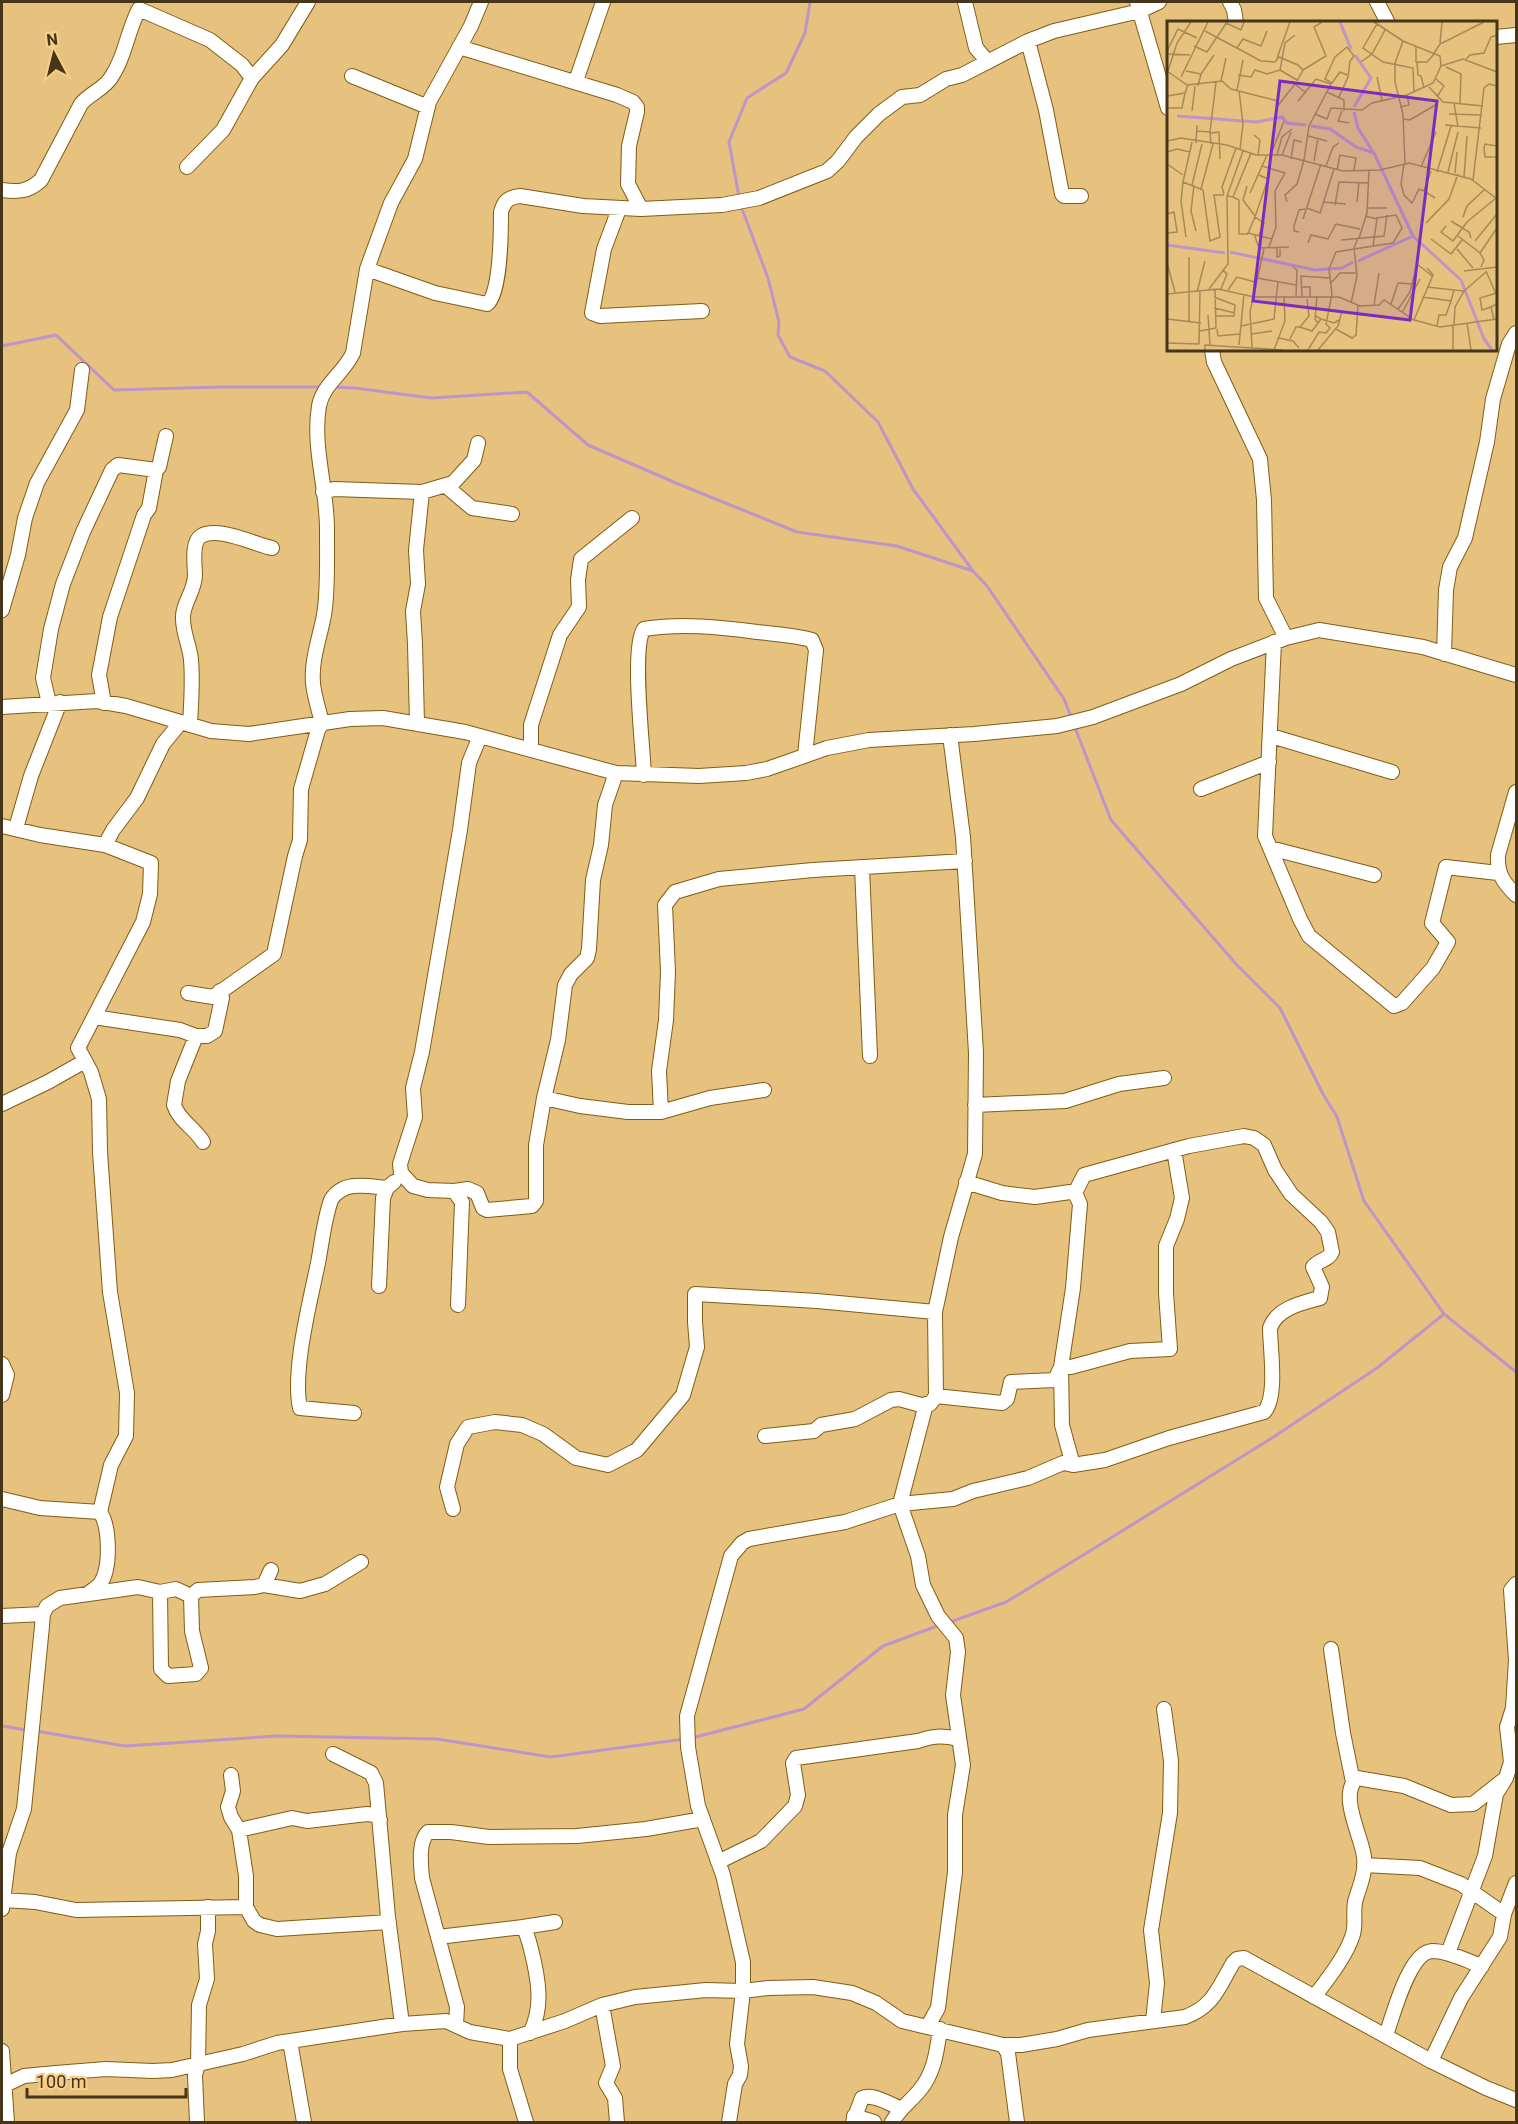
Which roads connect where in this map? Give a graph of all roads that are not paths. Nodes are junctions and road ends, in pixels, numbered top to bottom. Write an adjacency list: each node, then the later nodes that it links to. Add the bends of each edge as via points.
1 (308, 2): 17 (street, via 282,45)
2 (481, 2): 14 (street)
3 (603, 2): 18 (street)
4 (965, 2): 15 (street, via 976,48)
5 (1160, 2): 8 (street)
6 (1230, 2): 9 (street)
7 (1377, 2): 10 (street)
8 (1139, 6): 13 (street); 19 (street)
9 (1236, 21)
10 (1387, 21)
11 (1516, 35): 12 (street)
12 (1497, 37)
13 (1028, 41): 15 (street); 23 (street, via 1049,121 1062,194)
14 (459, 47): 18 (street); 20 (street)
15 (988, 62): 26 (street, via 946,79 920,95 902,97 871,122 827,171 740,203)
16 (352, 76): 20 (street)
17 (252, 78): 21 (street, via 223,130); 22 (street, via 210,40 139,9 119,65 109,81 81,104 41,180 21,191)
18 (576, 81): 26 (street, via 617,95 637,107 628,184)
19 (1167, 104)
20 (428, 107): 27 (street, via 414,159 391,203)
21 (187, 167)
22 (2, 190): 24 (street)
23 (1081, 195)
24 (2, 204)
25 (619, 209): 26 (street); 27 (street, via 520,196 507,200 501,212 500,260 492,298 487,304 435,293); 28 (street, via 604,249 592,313 600,316)
26 (641, 209)
27 (368, 270): 36 (street, via 353,353 320,400 317,434)
28 (702, 311)
29 (1516, 333): 43 (street, via 1493,399 1465,538 1450,567)
30 (1212, 351): 42 (street, via 1260,459 1266,598)
31 (82, 370): 41 (street, via 77,410 38,483)
32 (166, 436): 34 (street)
33 (478, 443): 35 (street, via 474,460 453,483)
34 (156, 470): 45 (street, via 118,465 107,480 63,584 51,629 43,678); 46 (street, via 149,508 110,617 99,675)
35 (444, 482): 37 (street); 38 (street, via 472,508)
36 (323, 492): 37 (street); 49 (street, via 327,530 324,614 313,682)
37 (422, 492): 50 (street, via 413,611)
38 (512, 514)
39 (632, 518): 54 (street, via 582,559 579,607 557,646 531,725)
40 (272, 548): 48 (street, via 220,532 198,539 193,559 195,577 183,620 191,660)
41 (2, 610)
42 (1280, 640): 43 (street, via 1319,630); 51 (street, via 1093,717 1058,726); 53 (street, via 1272,654)
43 (1444, 654): 44 (street)
44 (1516, 675)
45 (54, 703): 46 (street); 47 (street); 62 (street, via 31,776)
46 (104, 703): 48 (street)
47 (2, 707)
48 (185, 723): 49 (street, via 211,731 249,734); 63 (street, via 163,744 137,798)
49 (322, 723): 50 (street, via 350,718); 70 (street, via 301,789 300,840 274,954)
50 (417, 723): 52 (street)
51 (950, 735): 55 (street, via 869,740); 65 (street)
52 (480, 736): 54 (street); 84 (street, via 470,763 423,1052 413,1088 415,1117 400,1164)
53 (1271, 736): 56 (street); 57 (street)
54 (531, 749): 58 (street)
55 (805, 755): 59 (street, via 746,773); 59 (street, via 816,650 812,640 727,628 656,627 640,634 638,658)
56 (1269, 762): 60 (street); 64 (street, via 1265,836)
57 (1392, 772)
58 (616, 773): 59 (street); 78 (street, via 605,805 593,880 590,949 566,985)
59 (644, 775)
60 (1201, 789)
61 (1516, 792): 67 (street, via 1498,855)
62 (9, 827): 63 (street)
63 (105, 846): 72 (street, via 151,863 150,894 143,922)
64 (1270, 848): 67 (street, via 1309,936 1394,1006 1402,1003 1433,968 1448,942 1432,923 1446,867); 68 (street)
65 (965, 861): 66 (street); 80 (street, via 976,1053)
66 (862, 867): 74 (street); 81 (street, via 719,879 675,892 665,905 668,972 659,1071)
67 (1498, 873): 69 (street)
68 (1374, 875)
69 (1516, 895)
70 (220, 991): 71 (street, via 209,998); 73 (street, via 215,1031)
71 (188, 993)
72 (94, 1017): 73 (street); 75 (street, via 78,1048)
73 (196, 1036): 82 (street, via 178,1081 174,1105)
74 (870, 1056)
75 (85, 1061): 79 (street); 102 (street, via 99,1099 110,1292 128,1393 126,1436 111,1466)
76 (1164, 1078): 80 (street, via 1119,1084 1065,1101)
77 (764, 1090): 81 (street, via 710,1098)
78 (544, 1098): 81 (street, via 628,1112); 87 (street, via 536,1145 534,1204 487,1210 477,1193 468,1189)
79 (2, 1104)
80 (975, 1106): 85 (street, via 975,1154)
81 (661, 1112)
82 (203, 1142)
83 (1174, 1150): 88 (street, via 1084,1175); 93 (street, via 1182,1198 1166,1246 1170,1348 1130,1351); 98 (street, via 1244,1136 1264,1145 1291,1194 1328,1232 1331,1255 1313,1267 1322,1287 1320,1298 1290,1308 1273,1320 1272,1392 1264,1412 1105,1460)
84 (403, 1176): 86 (street); 87 (street, via 413,1186)
85 (966, 1182): 88 (street, via 1026,1196); 91 (street)
86 (387, 1188): 89 (street, via 383,1197); 96 (street, via 346,1187 331,1200 299,1367 300,1408)
87 (454, 1191): 90 (street, via 462,1202)
88 (1075, 1193): 93 (street, via 1080,1204)
89 (379, 1286)
90 (458, 1305)
91 (935, 1312): 95 (street, via 937,1353); 101 (street, via 695,1294 697,1347 683,1395 637,1450 608,1465 576,1458 543,1434 522,1425 495,1422 468,1427 457,1444 447,1487)
92 (2, 1364): 94 (street, via 7,1375)
93 (1061, 1367): 95 (street, via 1055,1380 1011,1382 1002,1403); 98 (street, via 1062,1425)
94 (2, 1395)
95 (931, 1400): 97 (street, via 921,1405 891,1400 855,1419 821,1425 814,1431); 100 (street)
96 (354, 1413)
97 (765, 1436)
98 (1073, 1465): 100 (street, via 1063,1463 1028,1478 953,1499)
99 (2, 1499): 102 (street, via 40,1508)
100 (900, 1504): 115 (street, via 918,1556 923,1585 938,1616 956,1638 953,1695); 121 (street, via 845,1521 749,1539 731,1556 687,1716 688,1747)
101 (453, 1509)
102 (100, 1512): 108 (street, via 109,1557 100,1584)
103 (361, 1562): 106 (street, via 325,1584 300,1591)
104 (271, 1570): 106 (street)
105 (1516, 1584): 113 (street, via 1511,1590)
106 (264, 1585): 109 (street, via 198,1590)
107 (160, 1592): 108 (street, via 138,1587); 109 (street, via 176,1589); 109 (street, via 161,1669 168,1676 196,1674 201,1668 192,1631)
108 (89, 1593): 110 (street, via 60,1598 47,1606)
109 (191, 1596)
110 (43, 1614): 111 (street); 128 (street, via 24,1809 9,1853)
111 (2, 1616)
112 (1331, 1649): 120 (street)
113 (1516, 1660): 116 (street, via 1513,1708 1507,1727)
114 (1164, 1709): 141 (street, via 1171,1761 1170,1813 1151,1930 1157,1983)
115 (958, 1739): 124 (street, via 932,1736 918,1742 796,1758 795,1806 761,1841); 144 (street, via 963,1765 955,1815 955,1872)
116 (1512, 1740): 119 (street)
117 (333, 1754): 122 (street, via 374,1778)
118 (231, 1775): 123 (street, via 233,1791 228,1807)
119 (1506, 1778): 120 (street, via 1473,1804 1451,1805 1404,1786 1357,1778); 127 (street, via 1497,1794 1485,1856)
120 (1353, 1782): 125 (street, via 1351,1807)
121 (703, 1819): 124 (street); 135 (street, via 577,1836 489,1837 429,1832 423,1838 422,1878)
122 (380, 1821): 123 (street, via 367,1814 307,1821 292,1818); 132 (street)
123 (239, 1830): 130 (street)
124 (718, 1862): 138 (street, via 742,1962)
125 (1364, 1865): 127 (street, via 1420,1868); 139 (street, via 1354,1932 1330,1977)
126 (1516, 1883): 131 (street)
127 (1472, 1890): 131 (street); 136 (street)
128 (2, 1905): 129 (street, via 35,1902 76,1910)
129 (208, 1907): 130 (street); 152 (street, via 207,1979 199,2005)
130 (246, 1907): 132 (street, via 260,1925 277,1929)
131 (1504, 1914): 137 (street, via 1500,1937)
132 (389, 1922): 142 (street)
133 (555, 1922): 134 (street)
134 (523, 1927): 135 (street); 145 (street, via 537,1973 539,2007)
135 (438, 1937): 143 (street, via 457,2007)
136 (1448, 1953): 137 (street); 146 (street, via 1430,1951 1412,1966)
137 (1482, 1966): 151 (street, via 1461,1998)
138 (743, 1991): 140 (street, via 675,1992 635,1996); 144 (street, via 813,1987 852,1993 876,2003 895,2018); 162 (street, via 737,2044 741,2066)
139 (1314, 1997): 141 (street, via 1244,1958 1238,1959 1212,2000 1199,2012); 146 (street)
140 (602, 2005): 145 (street); 161 (street, via 613,2066 606,2083 615,2098)
141 (1153, 2021): 149 (street)
142 (402, 2024): 143 (street, via 446,2021); 148 (street)
143 (456, 2025): 147 (street, via 470,2032)
144 (934, 2028): 149 (street); 155 (street, via 934,2064 927,2081)
145 (530, 2033): 147 (street)
146 (1386, 2035): 151 (street)
147 (510, 2039): 160 (street, via 510,2069)
148 (290, 2041): 152 (street); 159 (street)
149 (1003, 2045): 165 (street, via 1008,2053)
150 (2, 2051): 153 (street)
151 (1431, 2061): 154 (street)
152 (198, 2064): 153 (street, via 153,2071 106,2069 24,2076); 158 (street, via 194,2091)
153 (3, 2084): 157 (street)
154 (1516, 2100)
155 (900, 2108): 156 (street, via 865,2096); 164 (street)
156 (854, 2120): 163 (street)
157 (7, 2122)
158 (197, 2122)
159 (304, 2122)
160 (526, 2122)
161 (617, 2122)
162 (729, 2122)
163 (874, 2122)
164 (892, 2122)
165 (1017, 2122)

